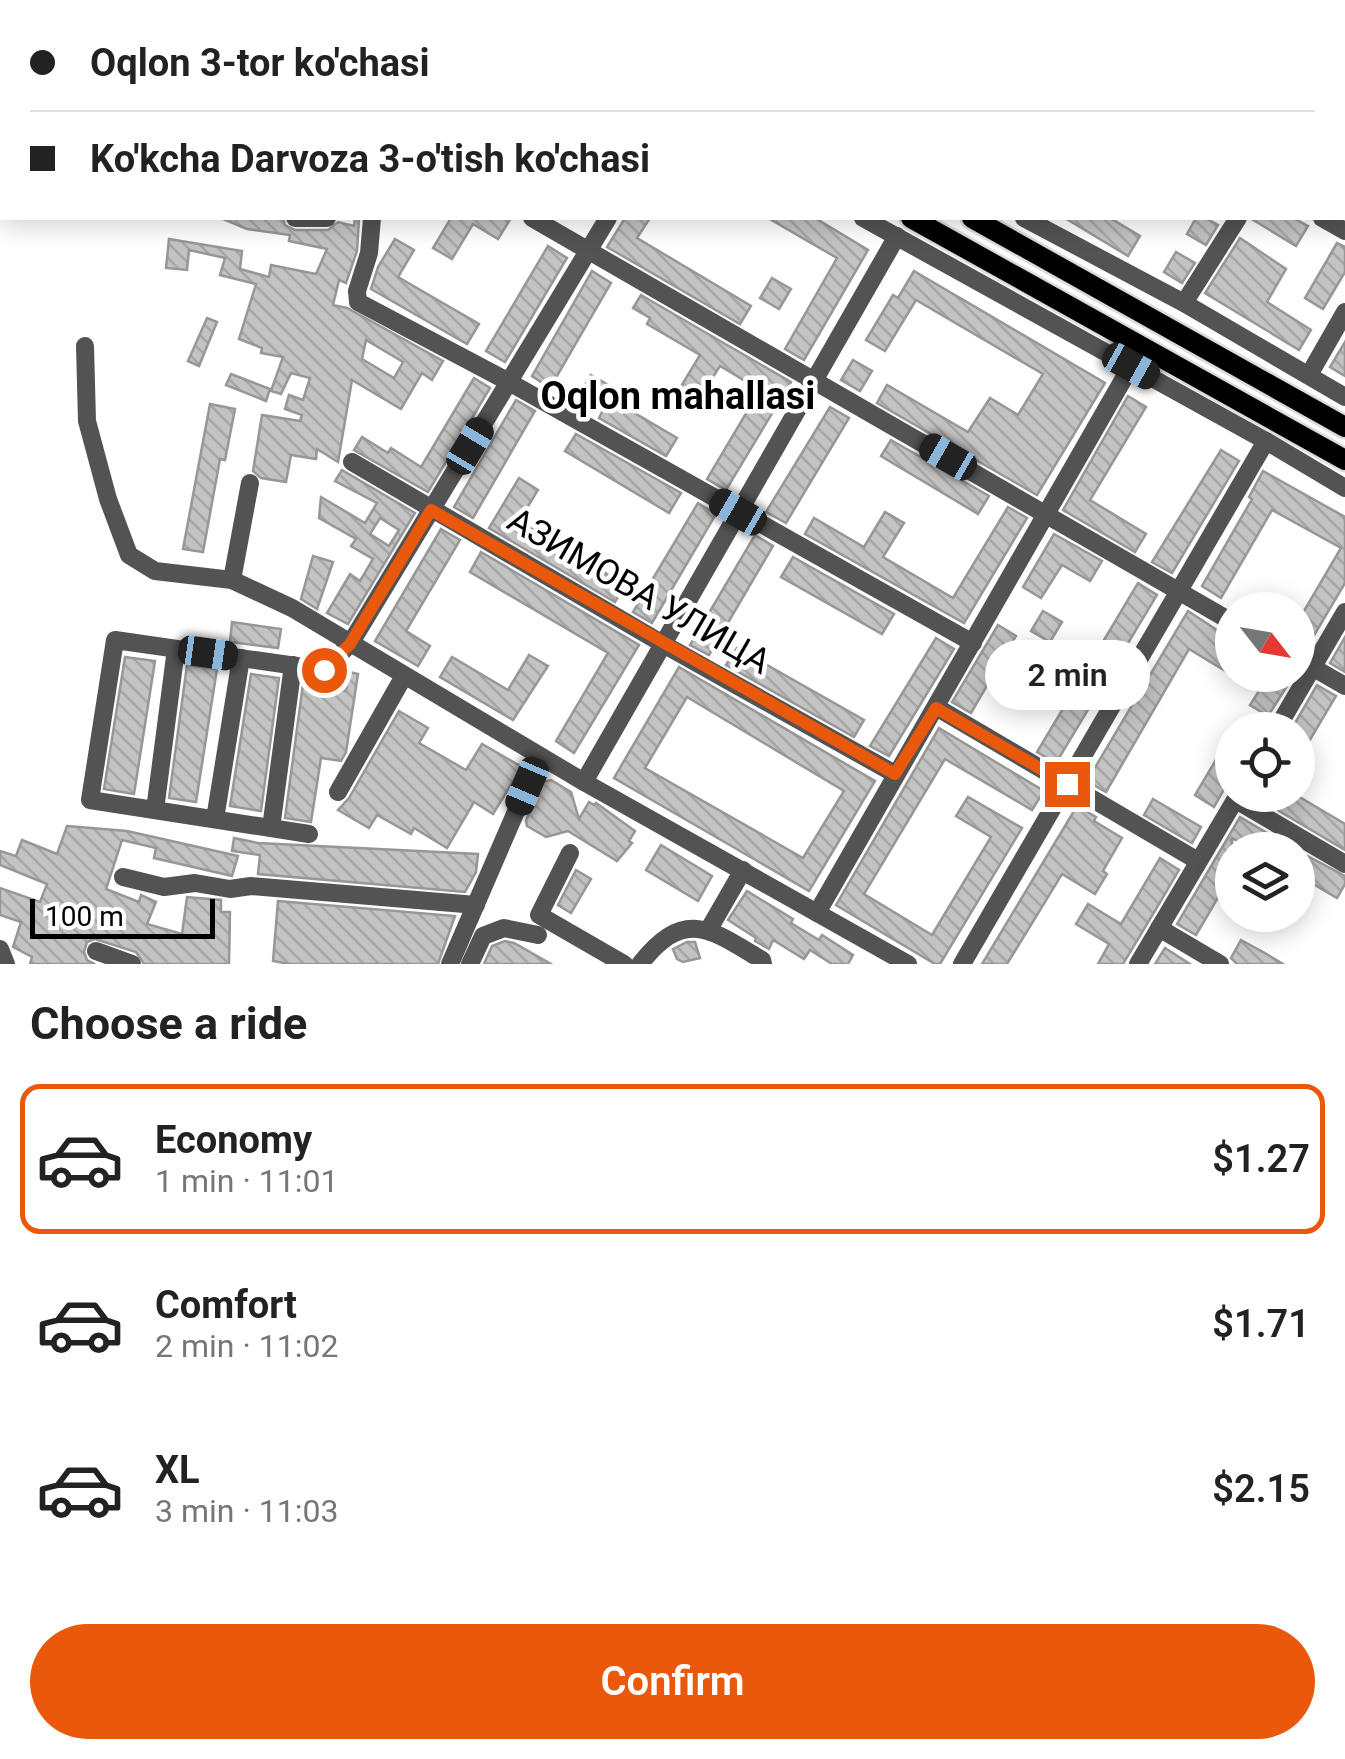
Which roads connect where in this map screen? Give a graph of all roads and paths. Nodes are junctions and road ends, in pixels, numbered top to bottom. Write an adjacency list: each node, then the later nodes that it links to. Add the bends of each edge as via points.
1 (372, 220): 17 (street, via 358,302)
2 (536, 220): 10 (street)
3 (607, 220): 10 (street)
4 (867, 220): 9 (street)
5 (915, 220): 21 (main road)
6 (976, 220): 18 (main road)
7 (1028, 220): 11 (street)
8 (1237, 220): 11 (street)
9 (897, 236): 14 (street); 16 (street)
10 (588, 250): 16 (street); 17 (street)
11 (1184, 303): 15 (street)
12 (1345, 312): 15 (street)
13 (85, 346): 31 (street, via 87,421 129,555 155,571)
14 (1131, 366): 21 (street); 30 (street)
15 (1308, 376): 19 (street)
16 (814, 380): 29 (street); 30 (street)
17 (508, 382): 28 (street); 29 (street)
18 (1288, 395): 20 (main road); 21 (main road)
19 (1345, 397)
20 (1345, 427)
21 (1270, 431): 22 (main road); 25 (street); 32 (street)
22 (1314, 443): 23 (main road); 25 (street)
23 (1345, 460)
24 (352, 462): 28 (street, АЗИМОВА УЛИЦА)
25 (1303, 463): 27 (street)
26 (250, 484): 31 (street)
27 (1345, 488)
28 (431, 510): 36 (street); 37 (street, АЗИМОВА УЛИЦА)
29 (738, 512): 35 (street); 37 (street)
30 (1048, 514): 32 (street); 35 (street)
31 (232, 580): 36 (street)
32 (1180, 592): 33 (street); 49 (street)
33 (1215, 612)
34 (1345, 612): 39 (street)
35 (973, 643): 45 (street)
36 (350, 644): 41 (street, via 324,670); 43 (street)
37 (663, 644): 47 (street, АЗИМОВА УЛИЦА); 48 (street)
38 (176, 648): 40 (street); 51 (street); 51 (street, via 115,640 90,800)
39 (1315, 650)
40 (241, 658): 41 (street); 54 (street)
41 (293, 666): 55 (street)
42 (1315, 669): 44 (street)
43 (404, 676): 46 (street); 50 (street)
44 (1345, 686)
45 (936, 708): 47 (street); 49 (street)
46 (540, 756): 48 (street); 62 (street)
47 (895, 774): 63 (street)
48 (584, 782): 60 (street)
49 (1067, 784): 58 (street); 77 (street)
50 (338, 792)
51 (155, 810): 54 (street)
52 (1228, 812): 58 (street)
53 (1261, 812): 59 (street)
54 (215, 819): 55 (street)
55 (271, 828): 56 (street)
56 (309, 834)
57 (570, 853): 73 (street, via 539,914)
58 (1198, 860): 64 (street)
59 (1345, 864)
60 (743, 870): 63 (street); 65 (street)
61 (123, 877): 62 (street, via 164,887 251,886)
62 (476, 905): 71 (street)
63 (816, 913): 76 (street)
64 (1159, 928): 78 (street); 79 (street)
65 (709, 929): 74 (street, via 665,937); 75 (street)
66 (538, 935): 72 (street, via 504,928 483,936)
67 (0, 950): 69 (street)
68 (96, 952): 70 (street)
69 (6, 964)
70 (132, 964)
71 (450, 964)
72 (470, 964)
73 (624, 964)
74 (640, 964)
75 (763, 964)
76 (908, 964)
77 (962, 964)
78 (1138, 964)
79 (1220, 964)

